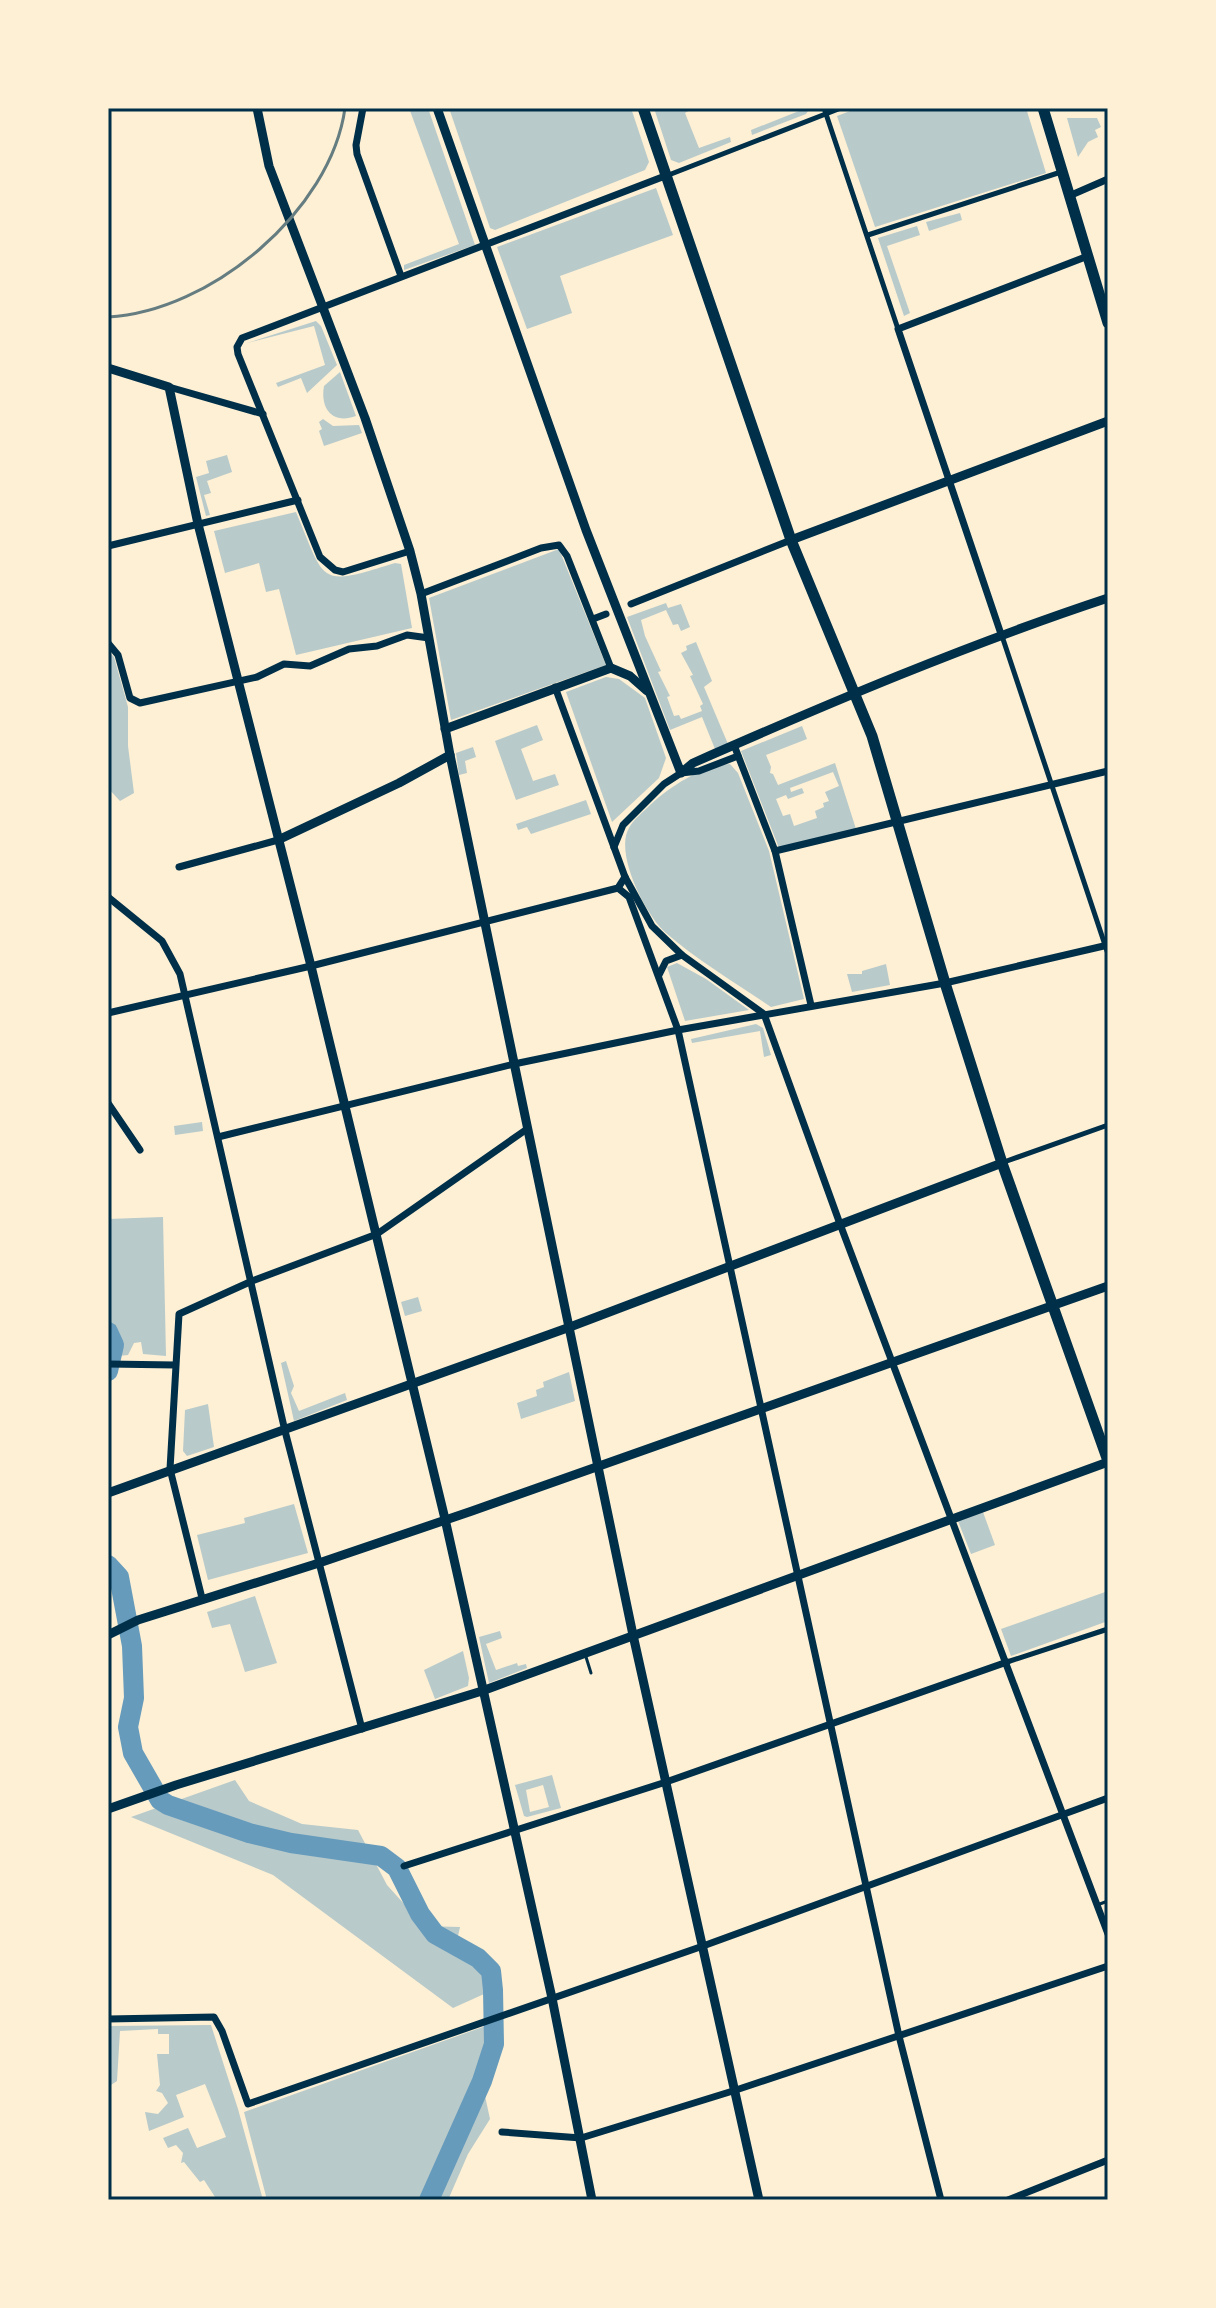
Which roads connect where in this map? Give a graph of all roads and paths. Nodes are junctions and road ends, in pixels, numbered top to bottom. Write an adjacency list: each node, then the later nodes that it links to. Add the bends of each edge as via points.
1 (257, 108): 16 (street, via 269,166)
2 (363, 108): 15 (street, via 357,154)
3 (437, 108): 13 (street)
4 (643, 108): 9 (highway)
5 (841, 108): 7 (street)
6 (1043, 108): 8 (highway)
7 (825, 111): 9 (street); 12 (street)
8 (1062, 172): 11 (highway); 12 (street)
9 (665, 176): 13 (street); 26 (highway)
10 (1108, 179): 11 (street)
11 (1069, 196): 14 (highway)
12 (868, 235): 18 (street)
13 (484, 245): 15 (street); 40 (street)
14 (1088, 256): 17 (highway); 18 (street)
15 (401, 276): 16 (street)
16 (323, 308): 21 (street, via 238,342); 28 (street)
17 (1108, 323)
18 (898, 329): 23 (street)
19 (108, 368): 20 (street)
20 (169, 387): 21 (street); 25 (street)
21 (263, 414): 24 (street)
22 (1108, 421): 23 (street)
23 (949, 482): 26 (street); 34 (street)
24 (298, 500): 25 (street); 28 (street, via 323,561 335,570)
25 (198, 524): 27 (street); 38 (street)
26 (791, 540): 31 (street); 41 (highway)
27 (108, 546)
28 (410, 551): 29 (street)
29 (421, 594): 33 (street, via 559,545); 35 (street)
30 (1108, 598): 34 (street)
31 (631, 604)
32 (606, 614): 33 (street)
33 (593, 619): 37 (street)
34 (1001, 634): 41 (street); 48 (street)
35 (429, 638): 38 (street, via 407,635 349,649 310,666 284,664); 42 (street)
36 (111, 645): 38 (street, via 134,702)
37 (611, 668): 39 (street); 40 (street)
38 (237, 682): 50 (street)
39 (555, 687): 42 (street); 51 (street)
40 (650, 693): 47 (street)
41 (856, 693): 43 (street); 49 (highway)
42 (445, 729): 44 (street)
43 (734, 745): 45 (street); 47 (street)
44 (450, 755): 50 (street); 57 (street)
45 (738, 756): 47 (street); 52 (street)
46 (1108, 771): 48 (street)
47 (681, 773): 51 (street, via 638,808)
48 (1052, 786): 49 (street); 58 (street)
49 (899, 823): 52 (street); 62 (highway)
50 (278, 840): 53 (street); 60 (street)
51 (614, 847): 54 (street)
52 (775, 851): 64 (street)
53 (179, 867)
54 (625, 877): 55 (street); 59 (street, via 659,935)
55 (618, 888): 57 (street); 61 (street, via 629,897)
56 (108, 897): 63 (street, via 162,941)
57 (484, 924): 60 (street); 68 (street)
58 (1107, 948): 62 (street)
59 (682, 955): 61 (street, via 666,961); 66 (street)
60 (311, 966): 63 (street); 70 (street)
61 (659, 975): 67 (street)
62 (945, 983): 64 (street); 75 (highway)
63 (186, 996): 65 (street); 73 (street)
64 (811, 1005): 66 (street)
65 (108, 1013)
66 (764, 1014): 67 (street); 76 (street)
67 (678, 1030): 68 (street); 78 (street)
68 (514, 1064): 70 (street); 72 (street)
69 (108, 1103): 74 (street)
70 (345, 1106): 73 (street); 77 (street)
71 (1108, 1125): 75 (street)
72 (527, 1129): 77 (street); 82 (street)
73 (218, 1137): 79 (street)
74 (140, 1150)
75 (1002, 1163): 76 (street); 81 (highway)
76 (840, 1224): 78 (street); 83 (street)
77 (377, 1234): 79 (street); 86 (street)
78 (731, 1265): 82 (street); 87 (street)
79 (252, 1281): 85 (street, via 179,1314); 88 (street)
80 (1108, 1286): 81 (street)
81 (1053, 1306): 83 (street); 89 (highway)
82 (570, 1327): 86 (street); 90 (street)
83 (891, 1361): 87 (street); 93 (street)
84 (108, 1364): 85 (street)
85 (175, 1365): 91 (street)
86 (413, 1384): 88 (street); 94 (street)
87 (762, 1409): 90 (street); 96 (street)
88 (285, 1431): 91 (street); 95 (street)
89 (1108, 1462): 93 (street)
90 (599, 1466): 94 (street); 100 (street)
91 (170, 1469): 92 (street); 97 (street)
92 (108, 1493)
93 (952, 1517): 96 (street); 102 (street)
94 (445, 1519): 95 (street); 104 (street)
95 (319, 1563): 97 (street); 106 (street)
96 (797, 1576): 100 (street); 105 (street)
97 (202, 1598): 99 (street)
98 (1108, 1629): 102 (street)
99 (109, 1635)
100 (633, 1635): 101 (street); 107 (street)
101 (585, 1653): 103 (lane); 104 (street)
102 (1007, 1662): 105 (street); 110 (street)
103 (591, 1673)
104 (482, 1691): 106 (street); 111 (street)
105 (830, 1726): 107 (street); 113 (street)
106 (362, 1729): 109 (street)
107 (666, 1782): 111 (street); 117 (street)
108 (1108, 1798): 110 (street)
109 (108, 1809)
110 (1064, 1813): 113 (street); 115 (street)
111 (513, 1832): 112 (street); 119 (street)
112 (404, 1866)
113 (867, 1887): 117 (street); 121 (street)
114 (1108, 1901): 115 (lane)
115 (1097, 1905): 116 (street)
116 (1108, 1934)
117 (703, 1946): 119 (street); 122 (street)
118 (1108, 1966): 121 (street)
119 (552, 1998): 120 (street, via 248,2104 214,2017); 124 (street)
120 (108, 2019)
121 (899, 2036): 122 (street); 128 (street)
122 (736, 2090): 124 (street); 127 (street)
123 (502, 2132): 124 (street)
124 (581, 2138): 126 (street)
125 (1108, 2160): 129 (street)
126 (592, 2200)
127 (759, 2200)
128 (941, 2200)
129 (1008, 2200)

